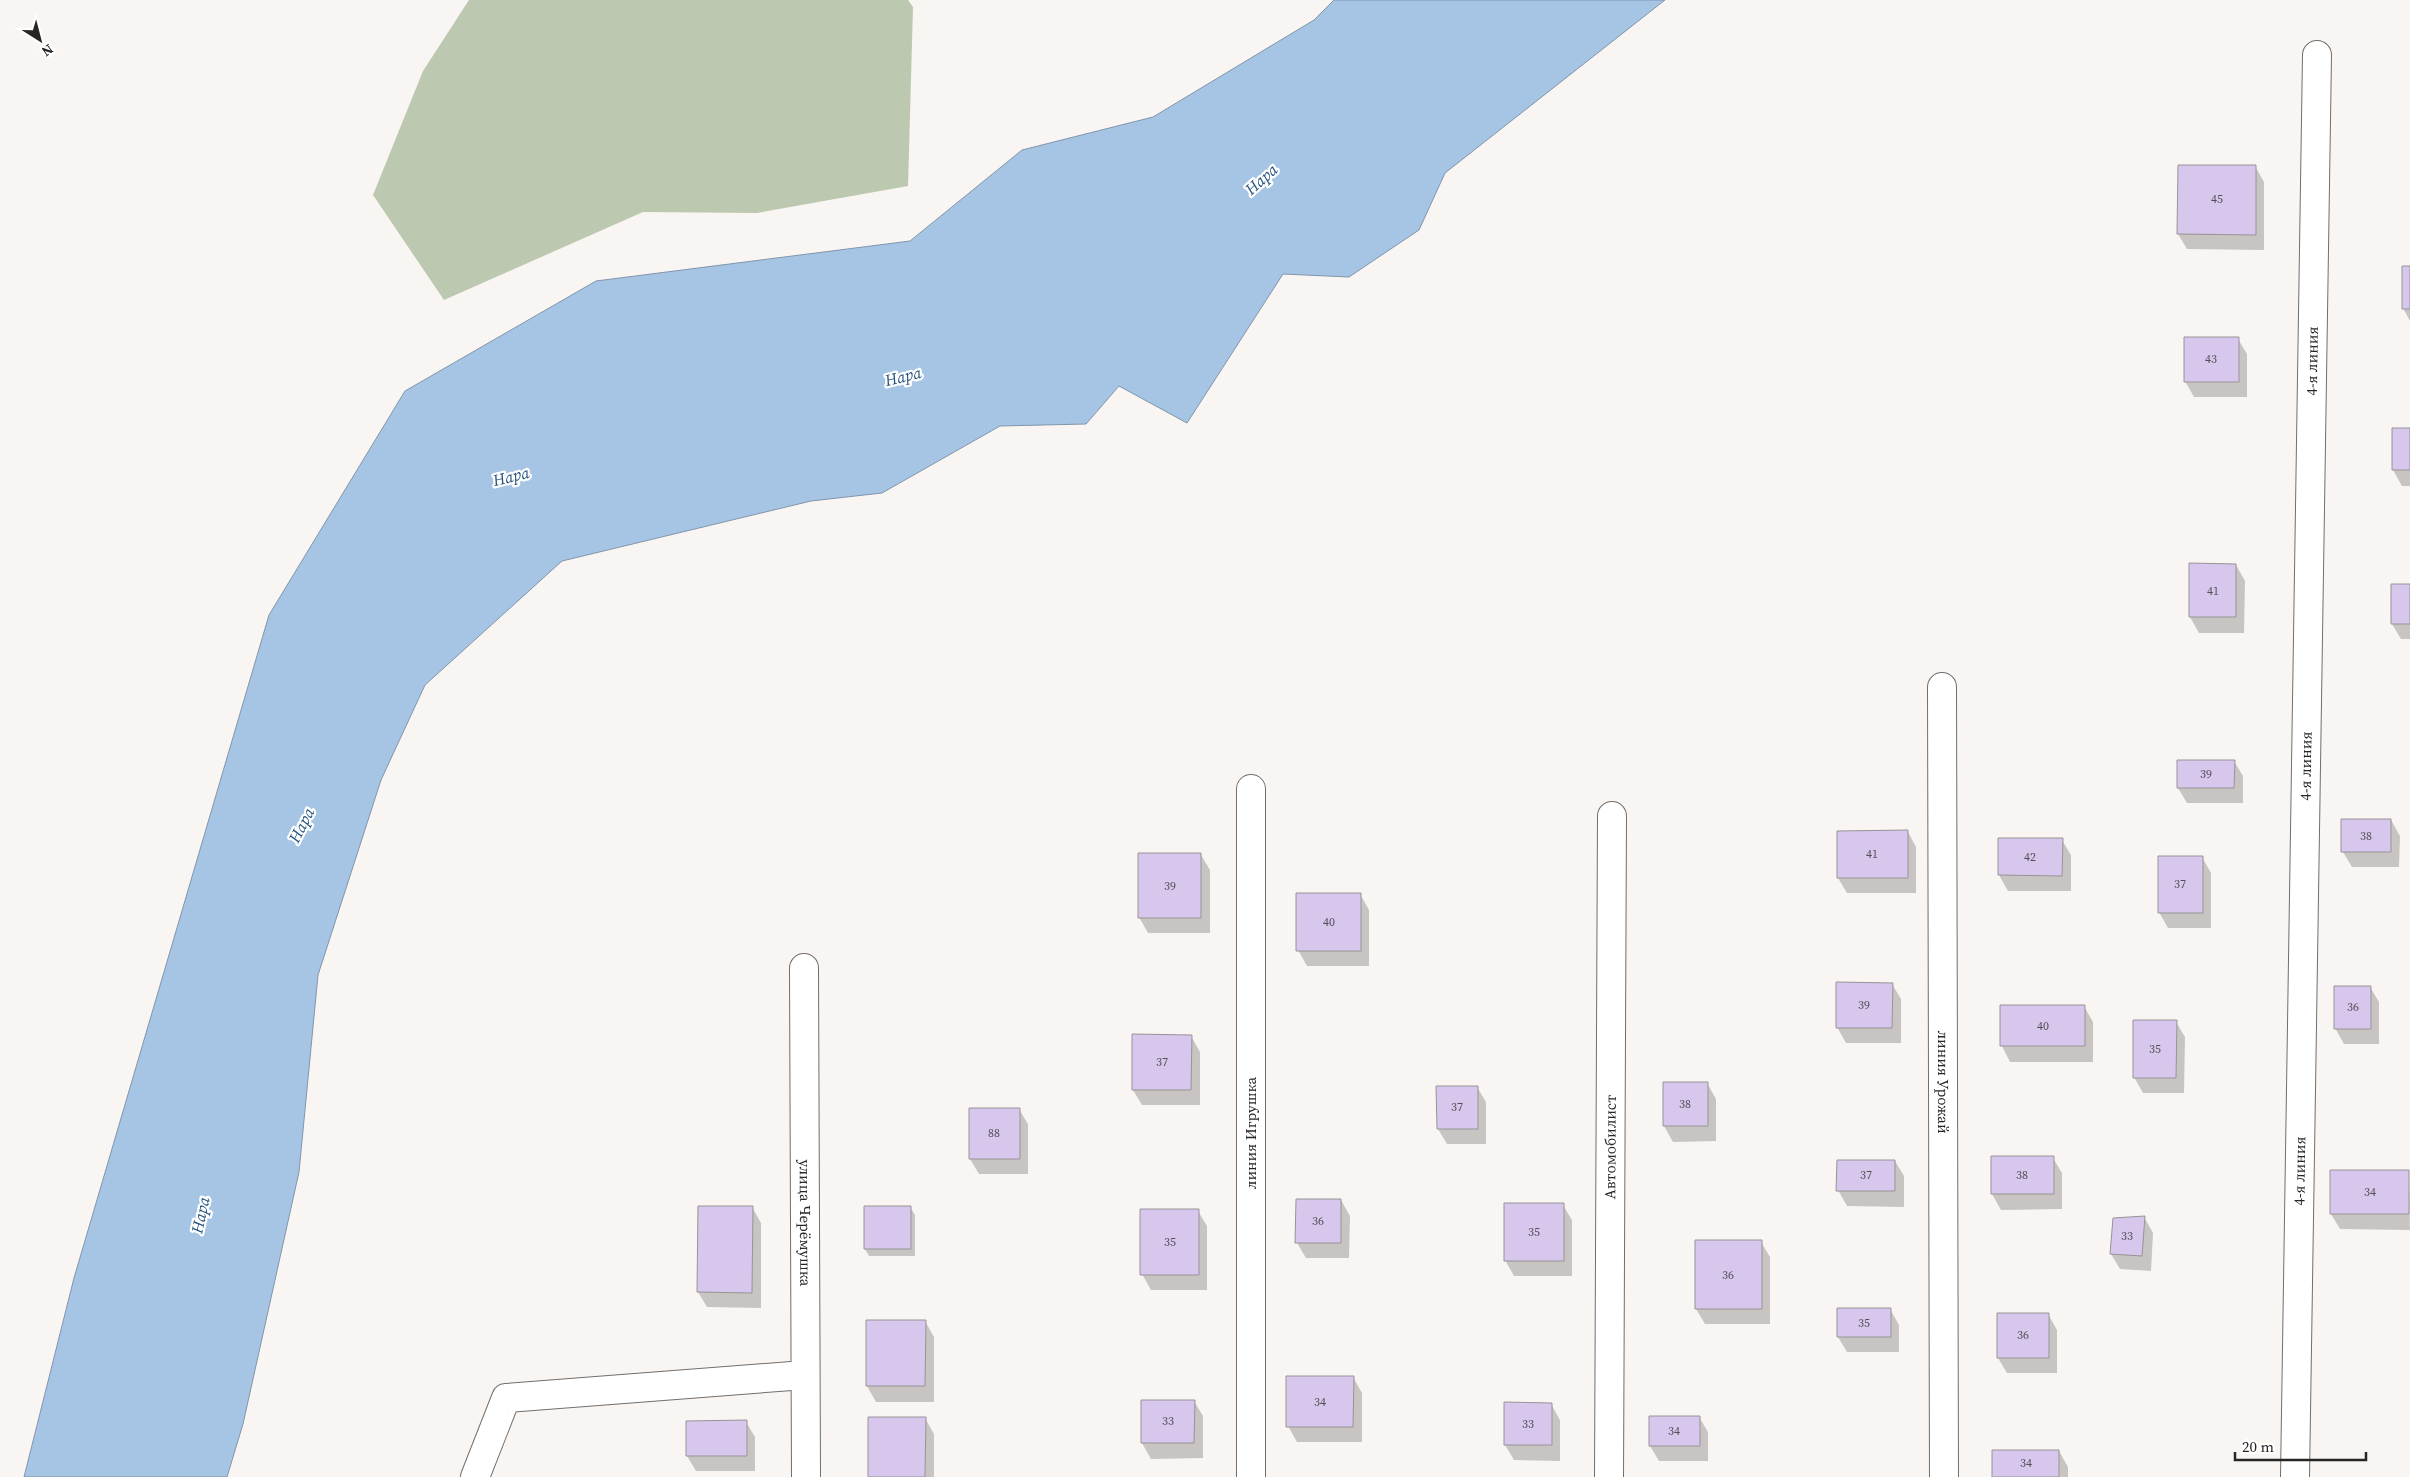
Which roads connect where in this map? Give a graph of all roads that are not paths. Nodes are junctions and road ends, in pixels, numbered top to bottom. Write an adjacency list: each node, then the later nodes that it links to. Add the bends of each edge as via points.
1 (2317, 54): 12 (street, 4-я линия)
2 (1942, 687): 11 (street, линия Урожай)
3 (1251, 789): 9 (street, линия Игрушка)
4 (1612, 816): 10 (street, Автомобилист)
5 (804, 968): 6 (street, улица Черёмушка)
6 (805, 1375): 7 (street, via 506,1398); 8 (street, улица Черёмушка)
7 (475, 1477)
8 (806, 1477)
9 (1251, 1477)
10 (1609, 1477)
11 (1944, 1477)
12 (2295, 1477)

